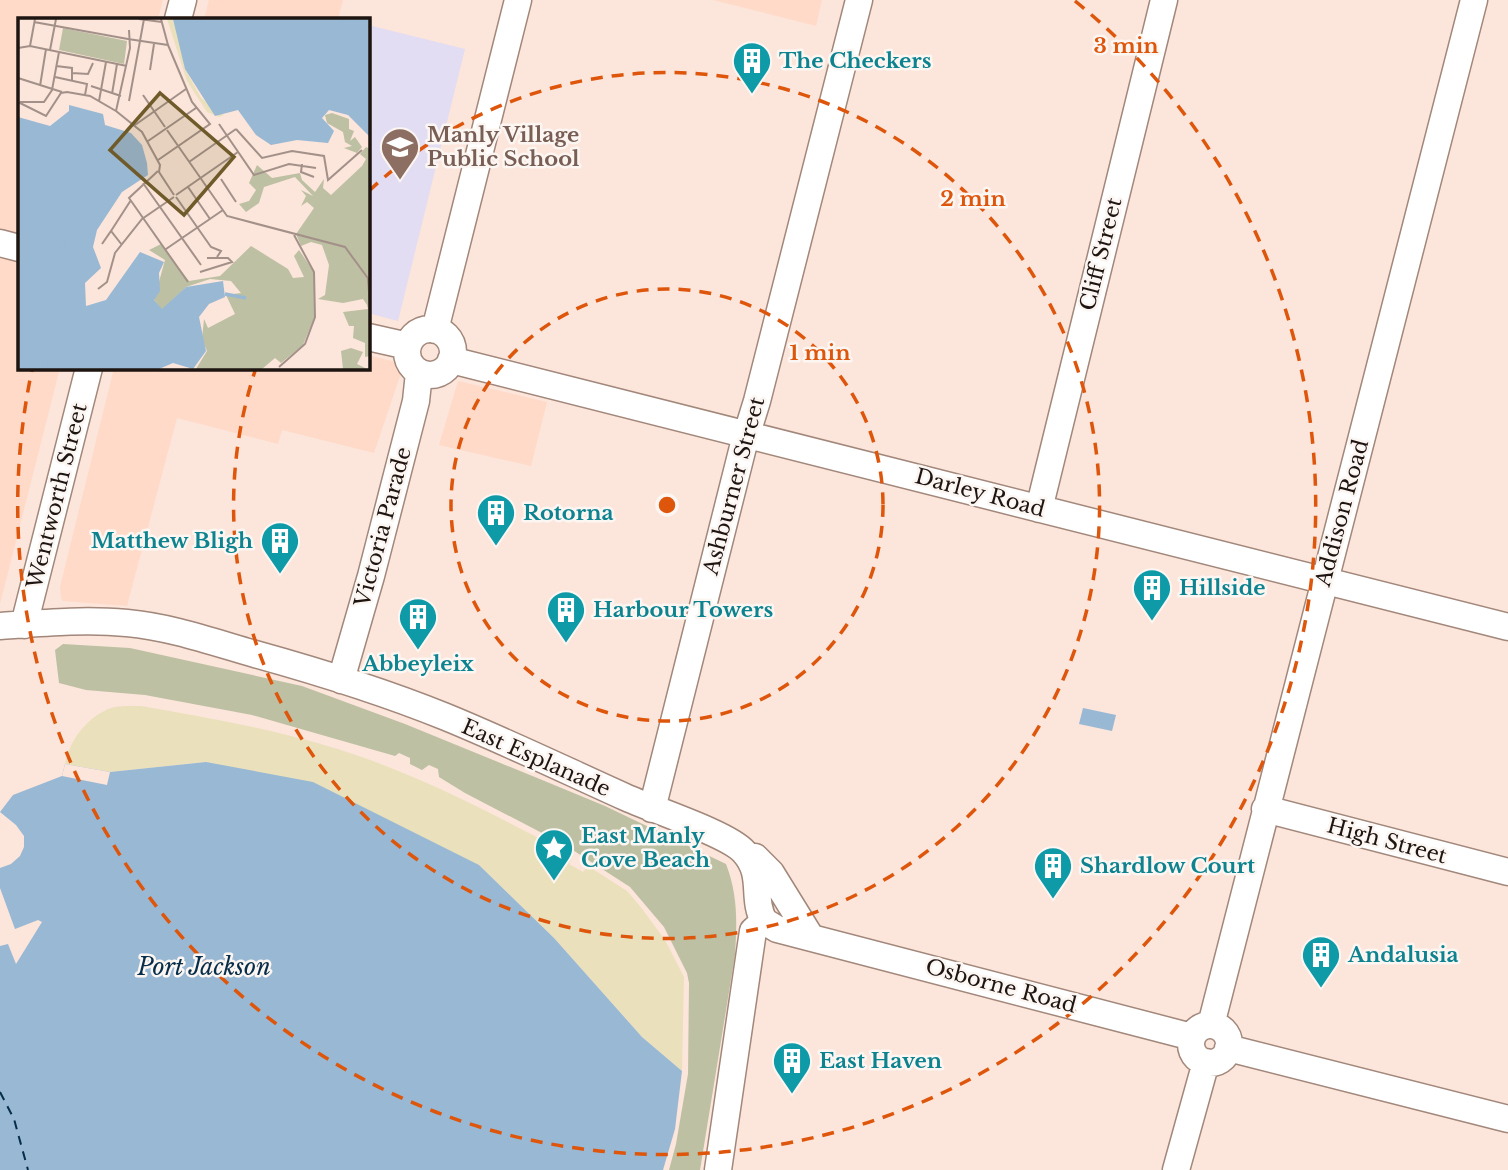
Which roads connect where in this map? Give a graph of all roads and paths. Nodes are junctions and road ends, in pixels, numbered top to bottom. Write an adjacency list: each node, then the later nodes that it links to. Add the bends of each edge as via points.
1 (183, 0): 6 (street)
2 (518, 0): 9 (street)
3 (859, 0): 15 (street, Ashburner Street)
4 (1164, 0): 16 (street, Cliff Street)
5 (1474, 0): 17 (street, Addison Road)
6 (178, 18)
7 (0, 243): 8 (street)
8 (18, 248)
9 (435, 330): 11 (street, via 419,332); 12 (street, via 448,339)
10 (369, 337): 11 (street)
11 (408, 346): 14 (street, via 408,361)
12 (451, 360): 14 (street, via 440,373); 15 (street, Darley Road)
13 (89, 369): 18 (street, Wentworth Street)
14 (419, 373): 20 (street, Victoria Parade, via 416,401)
15 (746, 432): 16 (street, Darley Road); 21 (street, Ashburner Street)
16 (1039, 509): 17 (street, Darley Road)
17 (1325, 580): 19 (street, Darley Road); 22 (street, Addison Road)
18 (12, 625): 20 (street, East Esplanade, via 129,623 189,634)
19 (1508, 627)
20 (341, 680): 21 (street, East Esplanade, via 446,717)
21 (652, 809): 23 (street, East Esplanade)
22 (1265, 809): 24 (street, High Street); 27 (street, Addison Road)
23 (743, 849): 25 (street, via 757,876 759,912); 26 (street, via 771,873)
24 (1508, 872)
25 (764, 921): 26 (street, Osborne Road, via 777,929); 31 (street, via 753,930)
26 (810, 936): 27 (street, Osborne Road)
27 (1201, 1031): 28 (street, via 1225,1032); 29 (street, via 1193,1052)
28 (1228, 1048): 29 (street, via 1222,1058); 30 (street)
29 (1206, 1062): 32 (street)
30 (1508, 1119)
31 (718, 1170)
32 (1176, 1170)

